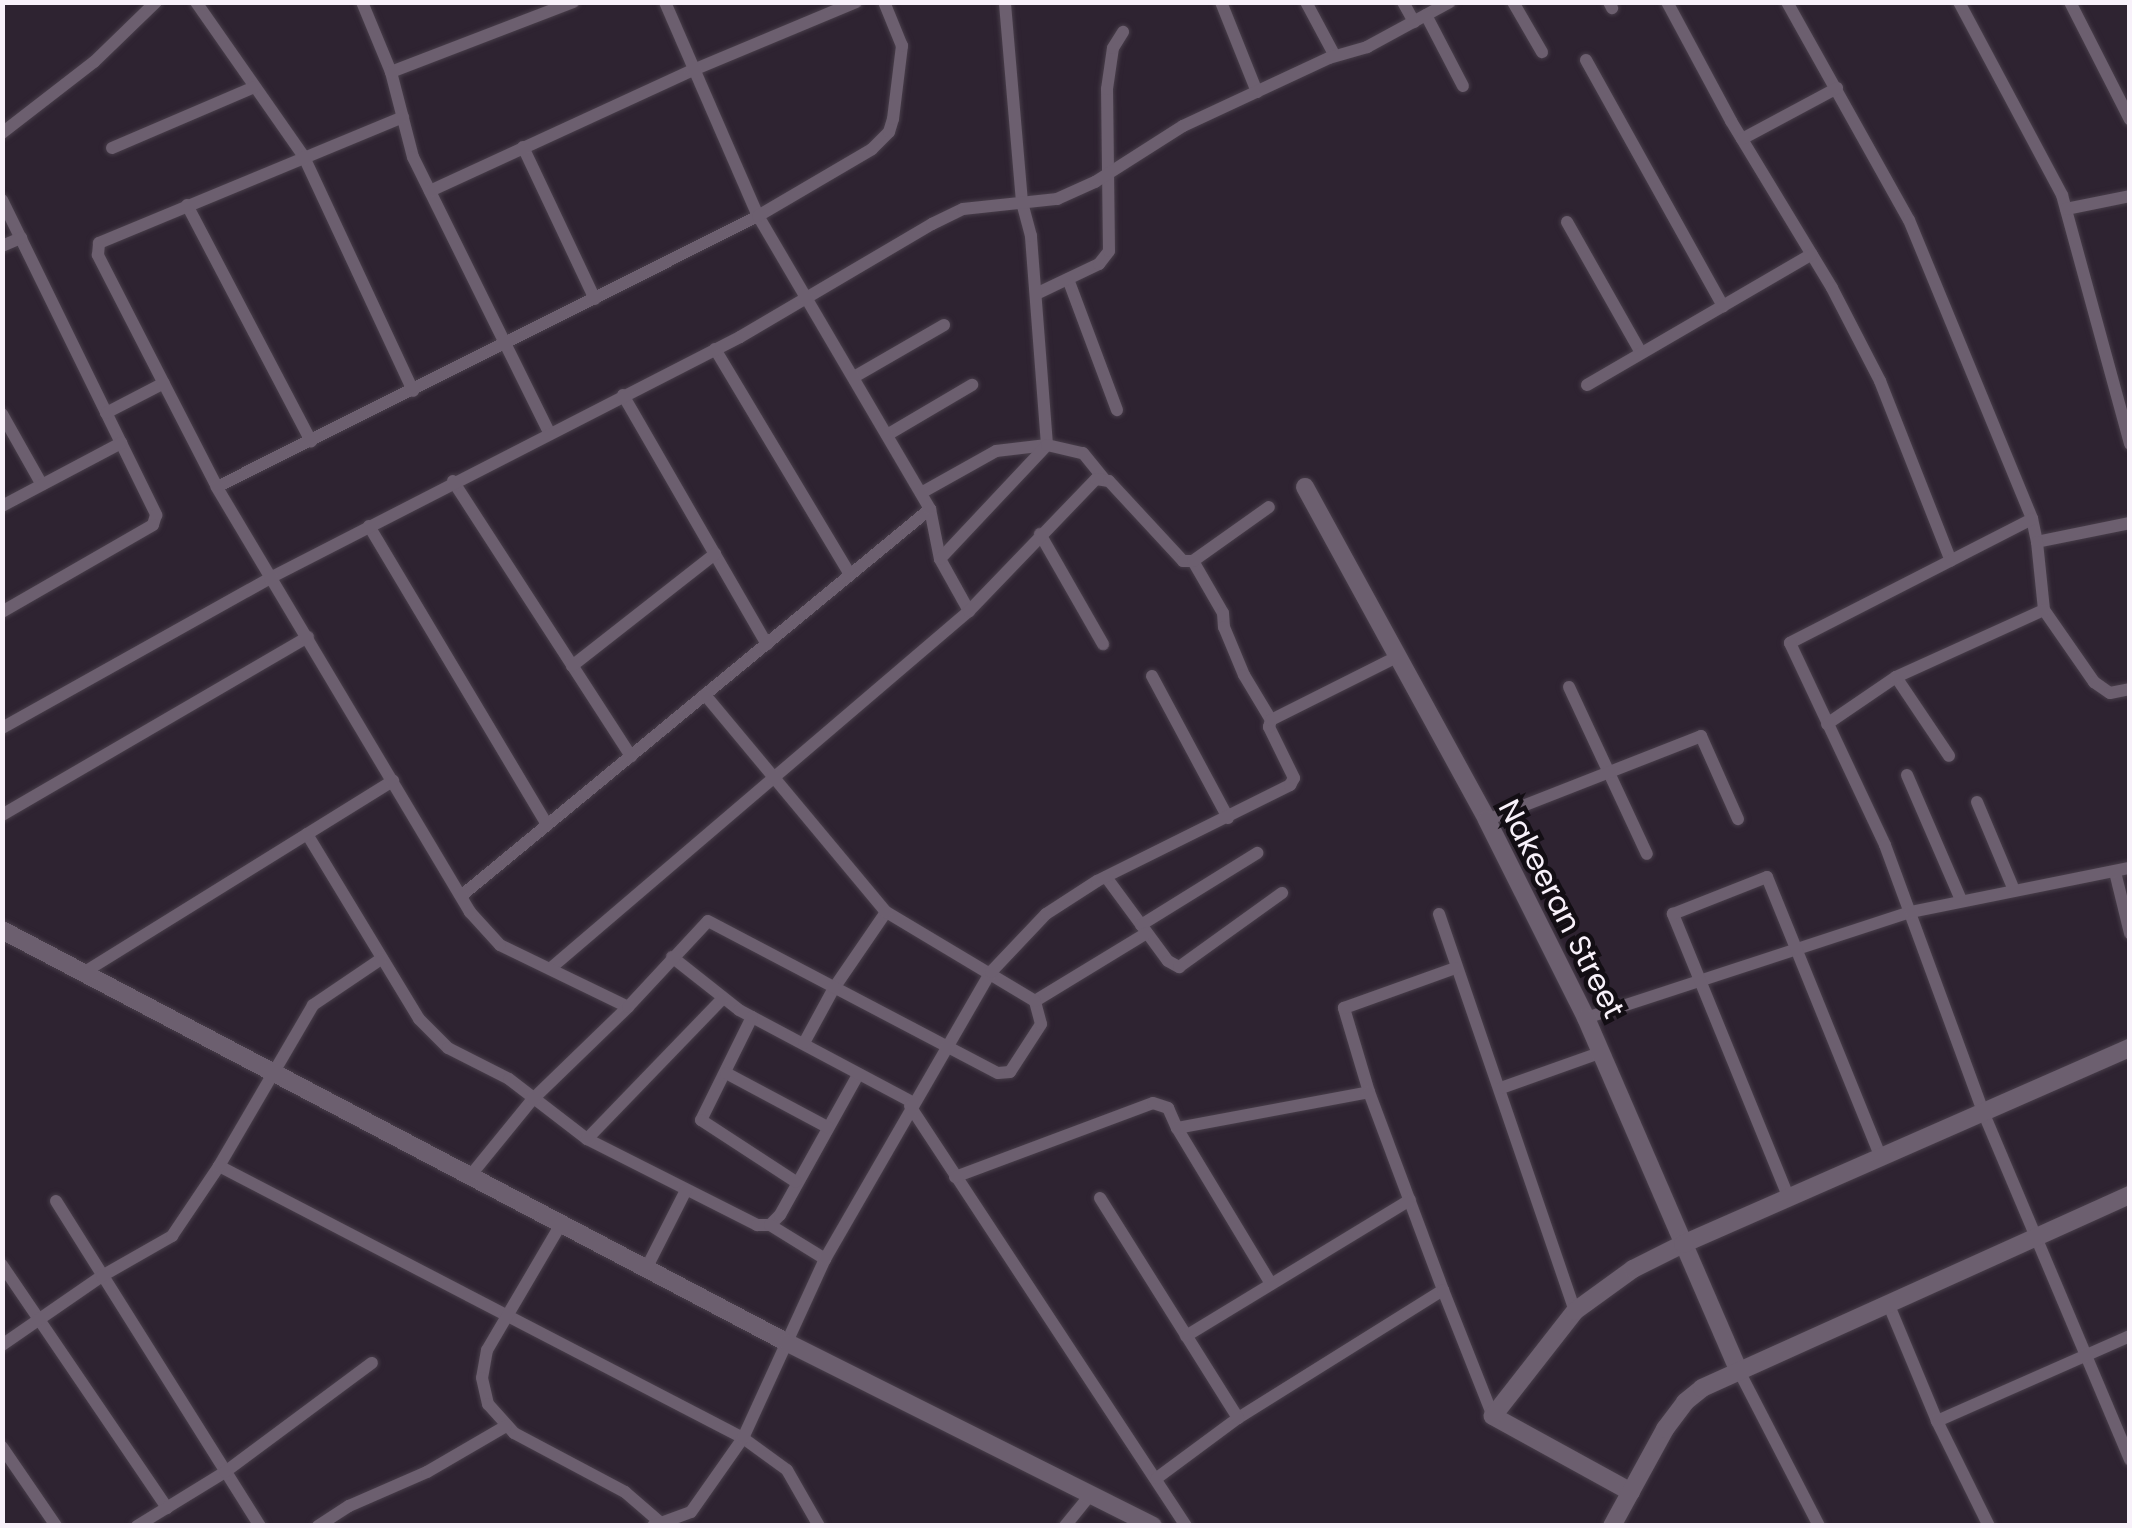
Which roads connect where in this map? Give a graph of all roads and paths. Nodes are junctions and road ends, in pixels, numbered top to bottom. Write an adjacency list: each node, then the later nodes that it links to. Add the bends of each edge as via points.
1 (156, 2): 31 (street, via 94,62)
2 (196, 2): 26 (street)
3 (362, 2): 24 (street)
4 (573, 2): 24 (street)
5 (665, 2): 23 (street)
6 (856, 2): 23 (street)
7 (884, 2): 43 (street, via 902,46 889,132 872,149)
8 (1005, 2): 40 (street)
9 (1221, 2): 28 (street)
10 (1306, 2): 21 (street)
11 (1403, 2): 18 (street)
12 (1450, 2): 18 (street)
13 (1513, 2): 20 (street)
14 (1667, 2): 32 (street)
15 (1788, 2): 27 (street)
16 (1959, 2): 42 (street)
17 (2070, 2): 30 (street)
18 (1420, 19): 21 (street); 25 (street)
19 (1123, 32): 36 (street, via 1113,48 1108,89)
20 (1542, 52)
21 (1336, 56): 28 (street)
22 (1586, 60): 52 (street)
23 (692, 71): 33 (street); 43 (street)
24 (390, 72): 29 (street)
25 (1464, 86)
26 (254, 87): 34 (street); 35 (street)
27 (1836, 88): 32 (street); 81 (street, via 1909,220)
28 (1257, 92): 36 (street, via 1183,126)
29 (403, 117): 35 (street); 37 (street)
30 (2130, 120)
31 (2, 133)
32 (1742, 139): 47 (street)
33 (523, 146): 37 (street); 50 (street)
34 (112, 148)
35 (304, 157): 41 (street); 61 (street)
36 (1108, 174): 40 (street, via 1057,198); 48 (street, via 1108,251 1099,264)
37 (430, 191): 54 (street)
38 (2130, 196): 42 (street)
39 (2, 200): 45 (street)
40 (1022, 202): 49 (street); 51 (street, via 963,210)
41 (187, 205): 58 (street, via 106,239 97,249); 68 (street)
42 (2066, 209): 71 (street)
43 (758, 216): 50 (street); 51 (street)
44 (1567, 222): 56 (street)
45 (21, 238): 46 (street); 64 (street)
46 (2, 246)
47 (1812, 254): 52 (street); 89 (street, via 1880,381)
48 (1068, 279): 49 (street); 63 (street)
49 (1036, 294): 70 (street)
50 (596, 299): 54 (street)
51 (807, 300): 55 (street); 57 (street)
52 (1723, 306): 56 (street)
53 (944, 325): 57 (street)
54 (504, 345): 61 (street); 66 (street)
55 (715, 350): 62 (street); 90 (street)
56 (1641, 353): 60 (street)
57 (854, 378): 67 (street)
58 (164, 383): 64 (street); 75 (street)
59 (972, 385): 67 (street)
60 (1587, 385)
61 (413, 391): 68 (street)
62 (623, 395): 66 (street); 86 (street)
63 (1118, 410)
64 (106, 413): 69 (street)
65 (2, 414): 74 (street)
66 (549, 432): 73 (street)
67 (888, 435): 77 (street)
68 (312, 441): 75 (street)
69 (121, 442): 74 (street); 94 (street, via 156,515 154,525)
70 (1047, 444): 72 (street, via 1083,454); 77 (street, via 996,451); 87 (street)
71 (2130, 444)
72 (1103, 478): 84 (street); 88 (street, via 1174,555)
73 (453, 482): 83 (street); 99 (street)
74 (42, 485): 78 (street)
75 (217, 487): 91 (street)
76 (1305, 487): 98 (street, Nakeeran Street)
77 (921, 493): 80 (street)
78 (2, 506)
79 (1269, 506): 88 (street)
80 (930, 509): 87 (street); 90 (street)
81 (2032, 519): 85 (street); 89 (street)
82 (2130, 522): 85 (street)
83 (370, 526): 91 (street); 119 (street)
84 (1040, 534): 92 (street); 97 (street)
85 (2037, 542): 93 (street)
86 (715, 554): 96 (street); 99 (street)
87 (940, 559): 92 (street)
88 (1193, 561): 105 (street)
89 (1950, 562): 106 (street, via 1790,643)
90 (850, 576): 96 (street)
91 (270, 578): 95 (street); 107 (street)
92 (969, 610): 112 (street)
93 (2044, 610): 101 (street); 103 (street, via 2094,682 2110,693)
94 (2, 612)
95 (308, 637): 113 (street); 115 (street)
96 (767, 644): 104 (street)
97 (1103, 644)
98 (1399, 656): 105 (street); 118 (street, Nakeeran Street)
99 (572, 666): 108 (street)
100 (1152, 676): 116 (street)
101 (1896, 677): 106 (street); 109 (street)
102 (1569, 687): 110 (street)
103 (2130, 689)
104 (705, 695): 108 (street); 112 (street)
105 (1270, 720): 116 (street, via 1294,778)
106 (1827, 724): 131 (street)
107 (2, 728)
108 (630, 756): 119 (street)
109 (1949, 756)
110 (1608, 770): 117 (street, via 1701,736); 118 (street); 122 (street)
111 (1907, 774): 129 (street)
112 (771, 776): 130 (street); 139 (street)
113 (393, 781): 120 (street); 128 (street)
114 (1976, 802): 126 (street)
115 (2, 815)
116 (1228, 818): 125 (street)
117 (1738, 819)
118 (1487, 820): 149 (street, Nakeeran Street)
119 (547, 825): 128 (street)
120 (307, 834): 138 (street); 142 (street)
121 (1257, 852): 133 (street)
122 (1647, 854)
123 (2130, 868): 124 (street)
124 (2115, 872): 126 (street); 135 (street)
125 (1106, 876): 133 (street); 141 (street, via 1046,914)
126 (2014, 890): 129 (street)
127 (1282, 893): 133 (street, via 1178,967)
128 (461, 896): 139 (street, via 500,945)
129 (1961, 900): 131 (street)
130 (886, 912): 141 (street); 144 (street)
131 (1911, 912): 136 (street); 161 (street)
132 (1439, 914): 140 (street)
133 (1144, 929): 146 (street)
134 (2, 930): 142 (street)
135 (2130, 933)
136 (1796, 947): 143 (street); 143 (street, via 1767,878 1672,914); 165 (street)
137 (672, 957): 144 (street, via 708,921); 145 (street); 147 (street)
138 (381, 959): 154 (street, via 320,996); 159 (street, via 419,1019 448,1048 509,1079)
139 (550, 968): 147 (street)
140 (1454, 968): 157 (street); 158 (street, via 1344,1008)
141 (991, 972): 146 (street); 151 (street)
142 (83, 973): 154 (street)
143 (1700, 980): 149 (street); 171 (street)
144 (834, 988): 150 (street); 151 (street)
145 (722, 999): 148 (street); 164 (street)
146 (1035, 1001): 151 (street, via 1040,1024 1005,1075)
147 (628, 1008): 159 (street)
148 (752, 1017): 150 (street); 155 (street)
149 (1586, 1018): 153 (street, Nakeeran Street)
150 (804, 1043): 156 (street)
151 (948, 1044): 160 (street)
152 (2130, 1048): 161 (street)
153 (1602, 1052): 157 (street); 179 (street, Nakeeran Street)
154 (274, 1073): 166 (street); 167 (street)
155 (726, 1073): 162 (street); 169 (street, via 701,1120)
156 (858, 1075): 160 (street); 162 (street)
157 (1501, 1088): 187 (street)
158 (1369, 1092): 163 (street); 174 (street)
159 (532, 1100): 164 (street); 167 (street)
160 (911, 1104): 168 (street); 180 (street)
161 (1984, 1114): 165 (street); 178 (street)
162 (827, 1128): 169 (street)
163 (1177, 1128): 168 (street, via 1168,1108 1152,1104); 184 (street)
164 (587, 1139): 170 (street)
165 (1880, 1155): 171 (street)
166 (219, 1166): 183 (street, via 172,1236); 188 (street)
167 (470, 1176): 176 (street)
168 (956, 1177): 205 (street)
169 (796, 1182): 177 (street)
170 (686, 1190): 177 (street, via 757,1225); 182 (street)
171 (1788, 1196): 179 (street)
172 (2130, 1196): 178 (street)
173 (1100, 1198): 190 (street)
174 (1410, 1200): 184 (street); 185 (street)
175 (56, 1201): 183 (street)
176 (561, 1224): 182 (street); 188 (street)
177 (770, 1224): 180 (street)
178 (2039, 1237): 186 (street); 194 (street)
179 (1683, 1244): 187 (street, via 1633,1269); 196 (street, Nakeeran Street)
180 (825, 1259): 192 (street)
181 (2, 1265): 189 (street)
182 (646, 1269): 192 (street)
183 (102, 1276): 189 (street); 204 (street)
184 (1272, 1284): 190 (street)
185 (1443, 1290): 197 (street); 198 (street)
186 (1888, 1304): 196 (street); 199 (street)
187 (1575, 1311): 197 (street)
188 (504, 1316): 200 (street, via 482,1378 488,1404); 201 (street)
189 (39, 1321): 193 (street); 208 (street)
190 (1186, 1336): 198 (street)
191 (2130, 1336): 194 (street)
192 (788, 1343): 201 (street); 207 (street)
193 (2, 1346)
194 (2088, 1356): 199 (street); 203 (street)
195 (372, 1364): 204 (street)
196 (1738, 1370): 206 (street, via 1684,1402); 219 (street)
197 (1493, 1416): 206 (street)
198 (1238, 1418): 205 (street)
199 (1937, 1421): 220 (street)
200 (506, 1426): 209 (street, via 624,1492); 213 (street)
201 (743, 1438): 209 (street, via 697,1507); 214 (street, via 788,1470)
202 (2, 1446): 210 (street)
203 (2129, 1458)
204 (225, 1472): 208 (street); 212 (street)
205 (1157, 1478): 217 (street)
206 (1631, 1492): 218 (street)
207 (1091, 1494): 215 (street); 216 (street)
208 (167, 1508): 211 (street)
209 (658, 1525)
210 (56, 1526)
211 (136, 1526)
212 (260, 1526)
213 (318, 1526)
214 (819, 1526)
215 (1065, 1526)
216 (1153, 1526)
217 (1186, 1526)
218 (1612, 1526)
219 (1819, 1526)
220 (1989, 1526)

